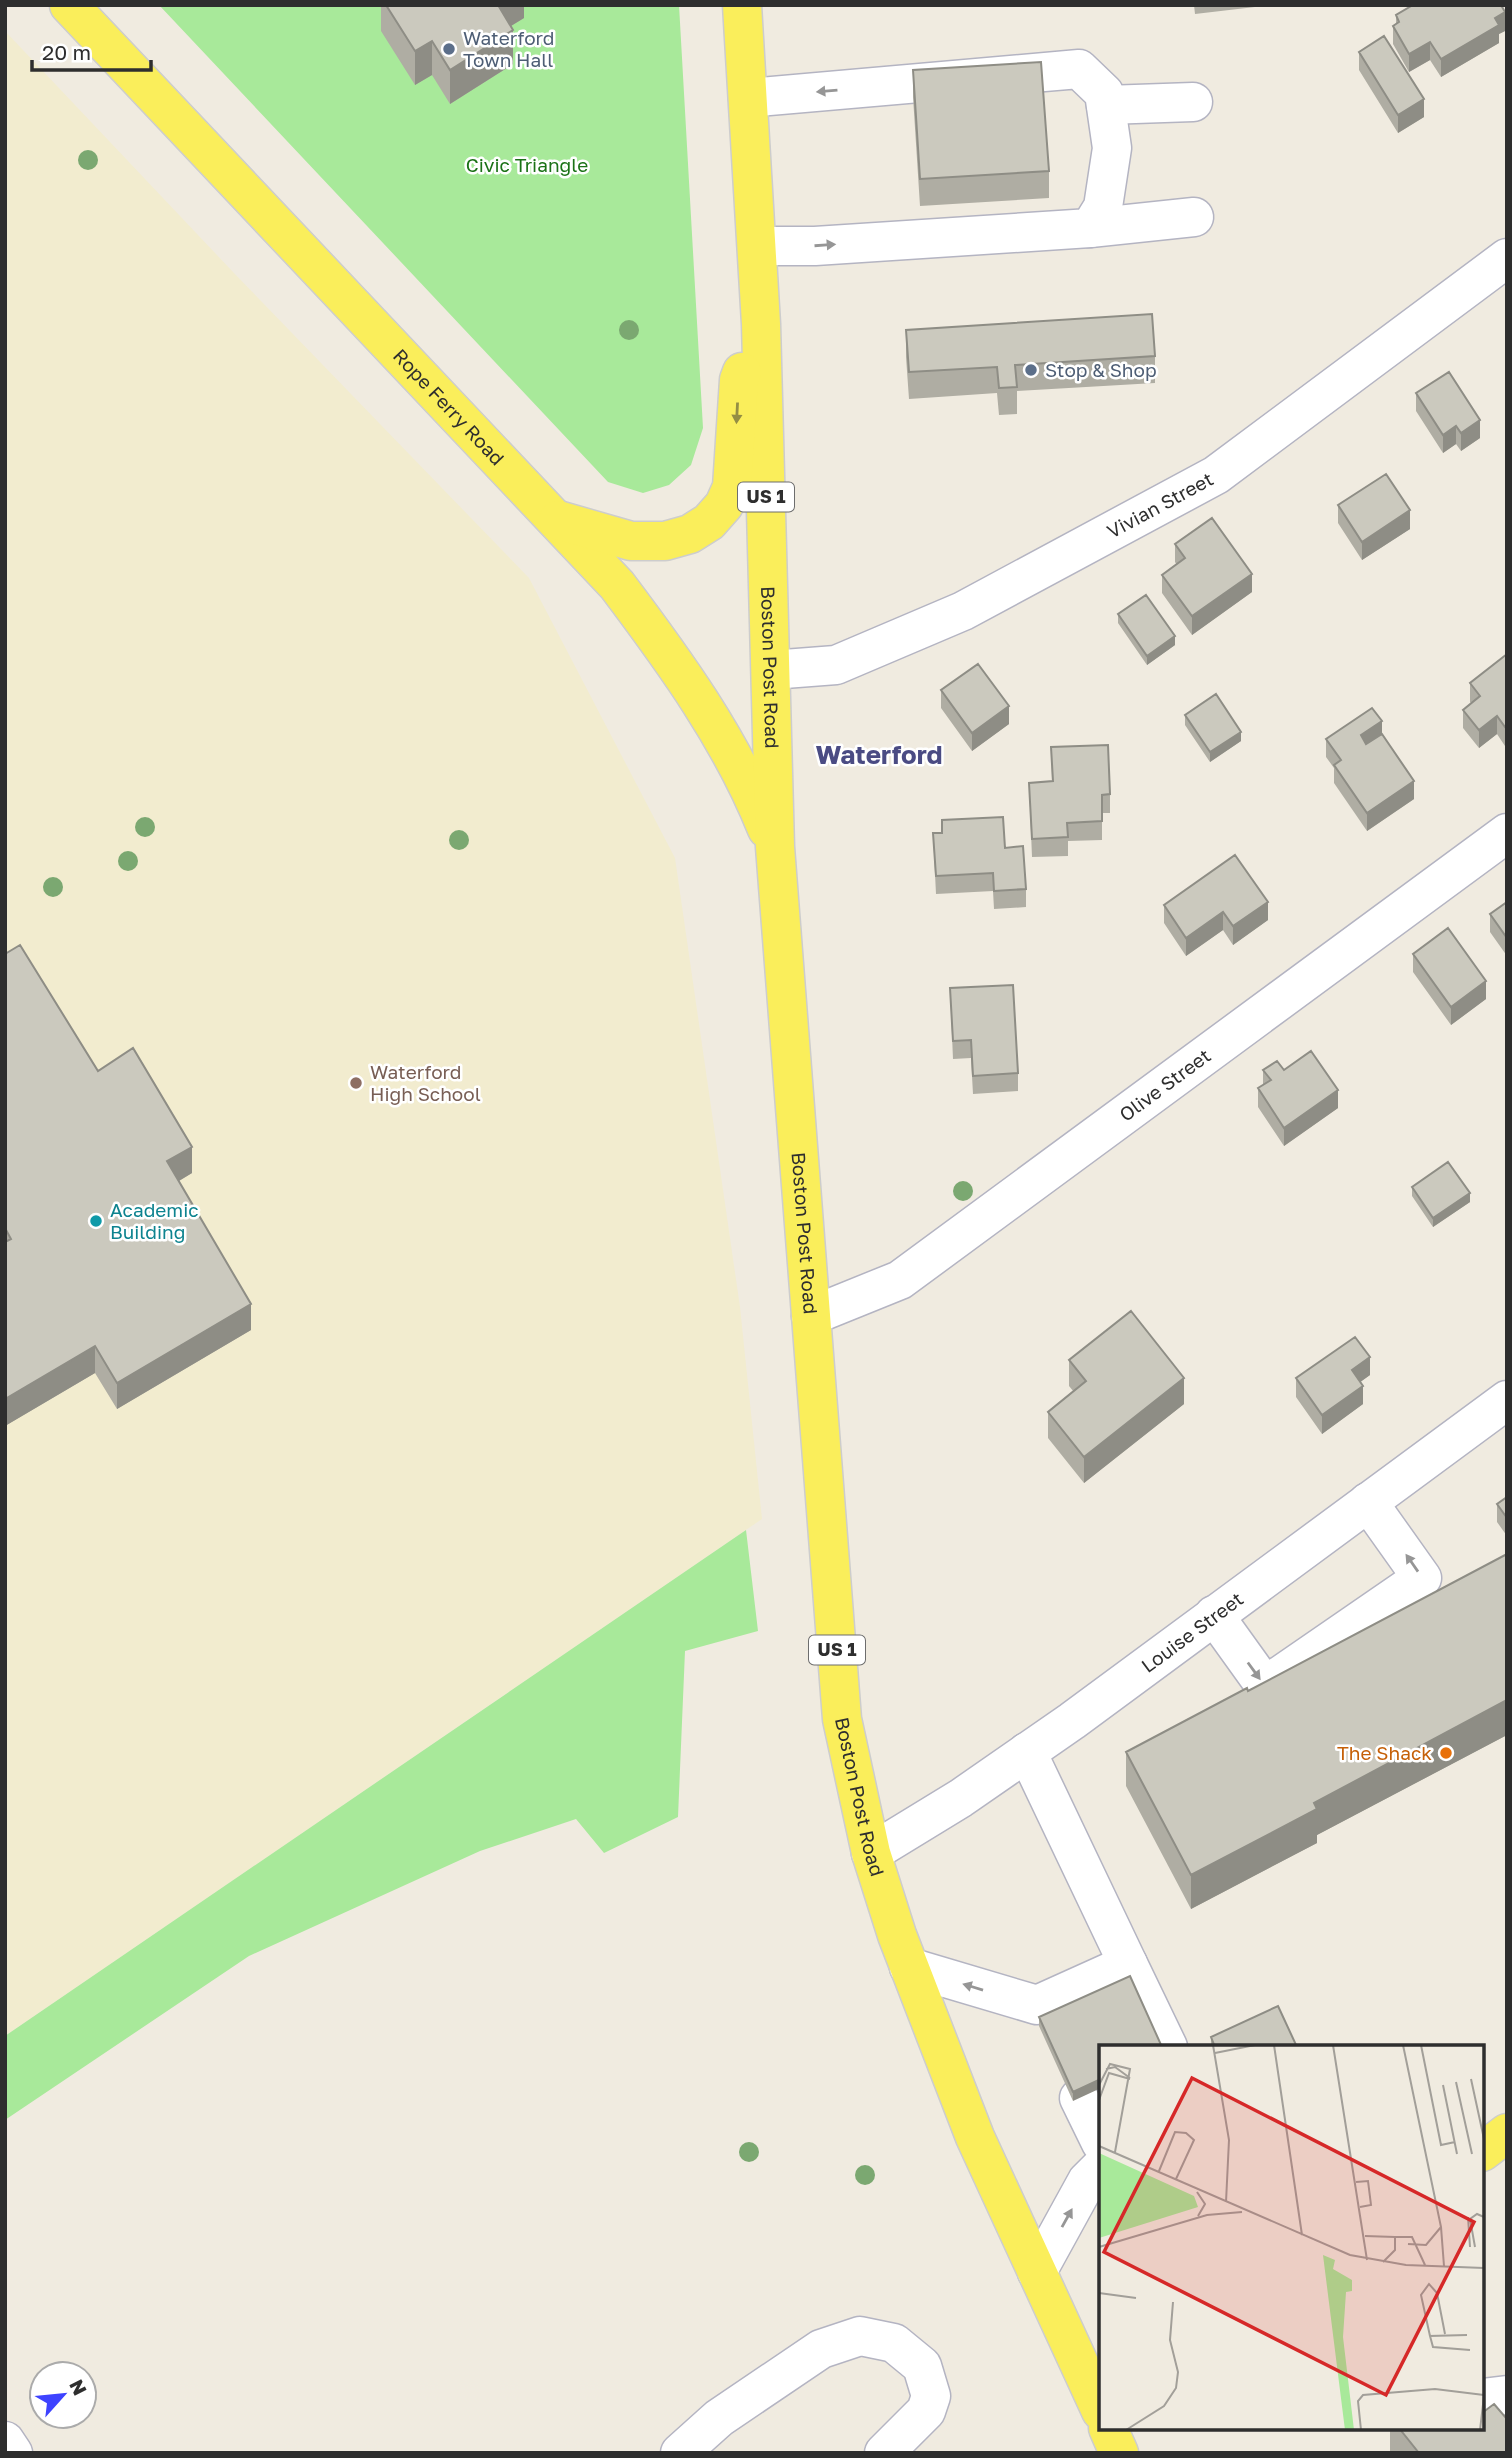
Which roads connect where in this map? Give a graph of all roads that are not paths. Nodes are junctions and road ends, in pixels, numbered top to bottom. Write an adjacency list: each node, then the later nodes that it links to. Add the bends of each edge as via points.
1 (69, 5): 13 (main road, Rope Ferry Road)
2 (742, 5): 4 (main road, Boston Post Road / US 1)
3 (883, 86): 4 (street, one-way to 4); 6 (street, via 1079,69 1104,93); 9 (street, via 893,97 1036,82 1076,93 1098,136 1090,192 1070,206 932,216)
4 (748, 98): 10 (main road, Boston Post Road / US 1)
5 (1193, 102): 6 (street)
6 (1106, 105): 8 (street, via 1112,148 1103,207)
7 (1194, 217): 8 (street)
8 (1090, 228): 9 (street)
9 (904, 240): 10 (street, one-way to 9)
10 (757, 246): 12 (main road, Boston Post Road / US 1)
11 (1507, 258): 14 (street, Vivian Street, via 1216,475 963,611 836,665)
12 (761, 324): 13 (main road, one-way to 13, via 739,380 733,487 709,522 665,541 631,541); 14 (main road, Boston Post Road / US 1)
13 (558, 520): 16 (main road, Rope Ferry Road, via 617,585 699,699 728,745)
14 (771, 670): 16 (main road, Boston Post Road / US 1)
15 (1507, 833): 17 (street, Olive Street, via 900,1280)
16 (775, 847): 17 (main road, Boston Post Road / US 1)
17 (811, 1316): 22 (main road, Boston Post Road / US 1, via 842,1719)
18 (1507, 1399): 19 (street, Louise Street)
19 (1368, 1502): 20 (street, Louise Street); 20 (street, one-way to 19, via 1265,1686 1422,1578)
20 (1214, 1615): 21 (street, Louise Street)
21 (1027, 1752): 22 (street, Louise Street); 23 (street)
22 (870, 1853): 24 (main road, Boston Post Road / US 1)
23 (1128, 1964): 24 (street, one-way to 24, via 1085,1995 1041,2014); 25 (street)
24 (909, 1967): 31 (main road, Boston Post Road / US 1, via 975,2137)
25 (1167, 2045)
26 (1079, 2098): 28 (street)
27 (1507, 2133): 29 (main road)
28 (1099, 2139)
29 (1484, 2150)
30 (1099, 2169): 31 (street, one-way to 30, via 1087,2181)
31 (1037, 2272): 33 (main road, Boston Post Road / US 1)
32 (1507, 2395): 34 (street)
33 (1099, 2406)
34 (1492, 2416)
35 (917, 2420): 39 (street, via 932,2396 922,2367 894,2343 860,2336 821,2350 719,2418); 40 (street, via 905,2385 880,2364 858,2361 825,2373); 41 (street)
36 (1109, 2430): 42 (main road, Boston Post Road / US 1)
37 (5, 2441): 38 (street)
38 (12, 2453)
39 (680, 2453)
40 (713, 2453)
41 (884, 2453)
42 (1119, 2453)

